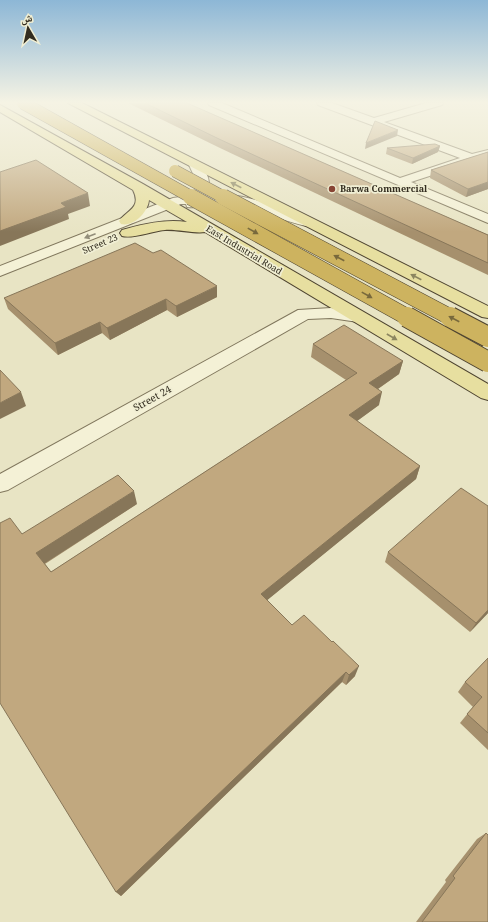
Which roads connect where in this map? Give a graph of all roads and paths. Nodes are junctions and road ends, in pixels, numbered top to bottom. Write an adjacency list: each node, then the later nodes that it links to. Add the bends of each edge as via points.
1 (67, 146): 13 (main road, East Industrial Road)
2 (100, 146): 29 (highway, East Industrial Road, one-way to 29, bridge)
3 (128, 146): 7 (highway)
4 (157, 146): 9 (main road)
5 (314, 146): 14 (street)
6 (438, 146): 10 (street)
7 (139, 152)
8 (488, 153): 10 (street)
9 (180, 158): 12 (main road); 13 (main road, via 183,170 176,176 163,180 140,181)
10 (470, 158): 14 (street)
11 (160, 163): 28 (highway, one-way to 11, bridge)
12 (195, 165): 16 (street, via 203,179 202,191); 19 (main road, one-way to 12)
13 (116, 174): 15 (main road, East Industrial Road)
14 (399, 182): 18 (street)
15 (138, 187): 17 (main road, East Industrial Road); 20 (main road, via 143,196 142,206)
16 (197, 197): 17 (street, Street 23, via 190,206); 19 (street, via 243,200)
17 (174, 208): 20 (street, Street 23); 21 (main road, East Industrial Road)
18 (488, 219)
19 (308, 223): 21 (main road, via 266,213 245,213 229,219 225,226); 25 (main road, one-way to 19)
20 (127, 227): 21 (main road, via 174,224 194,227); 22 (street, Street 23, one-way to 22); 23 (street, Street 23)
21 (226, 238): 24 (main road, East Industrial Road)
22 (0, 271)
23 (0, 285)
24 (310, 289): 26 (street); 27 (main road, East Industrial Road)
25 (488, 313)
26 (304, 314): 27 (street, Street 24); 31 (street, Street 24)
27 (358, 316): 30 (main road, East Industrial Road, one-way to 30)
28 (488, 337)
29 (488, 362)
30 (488, 393)
31 (0, 484)

